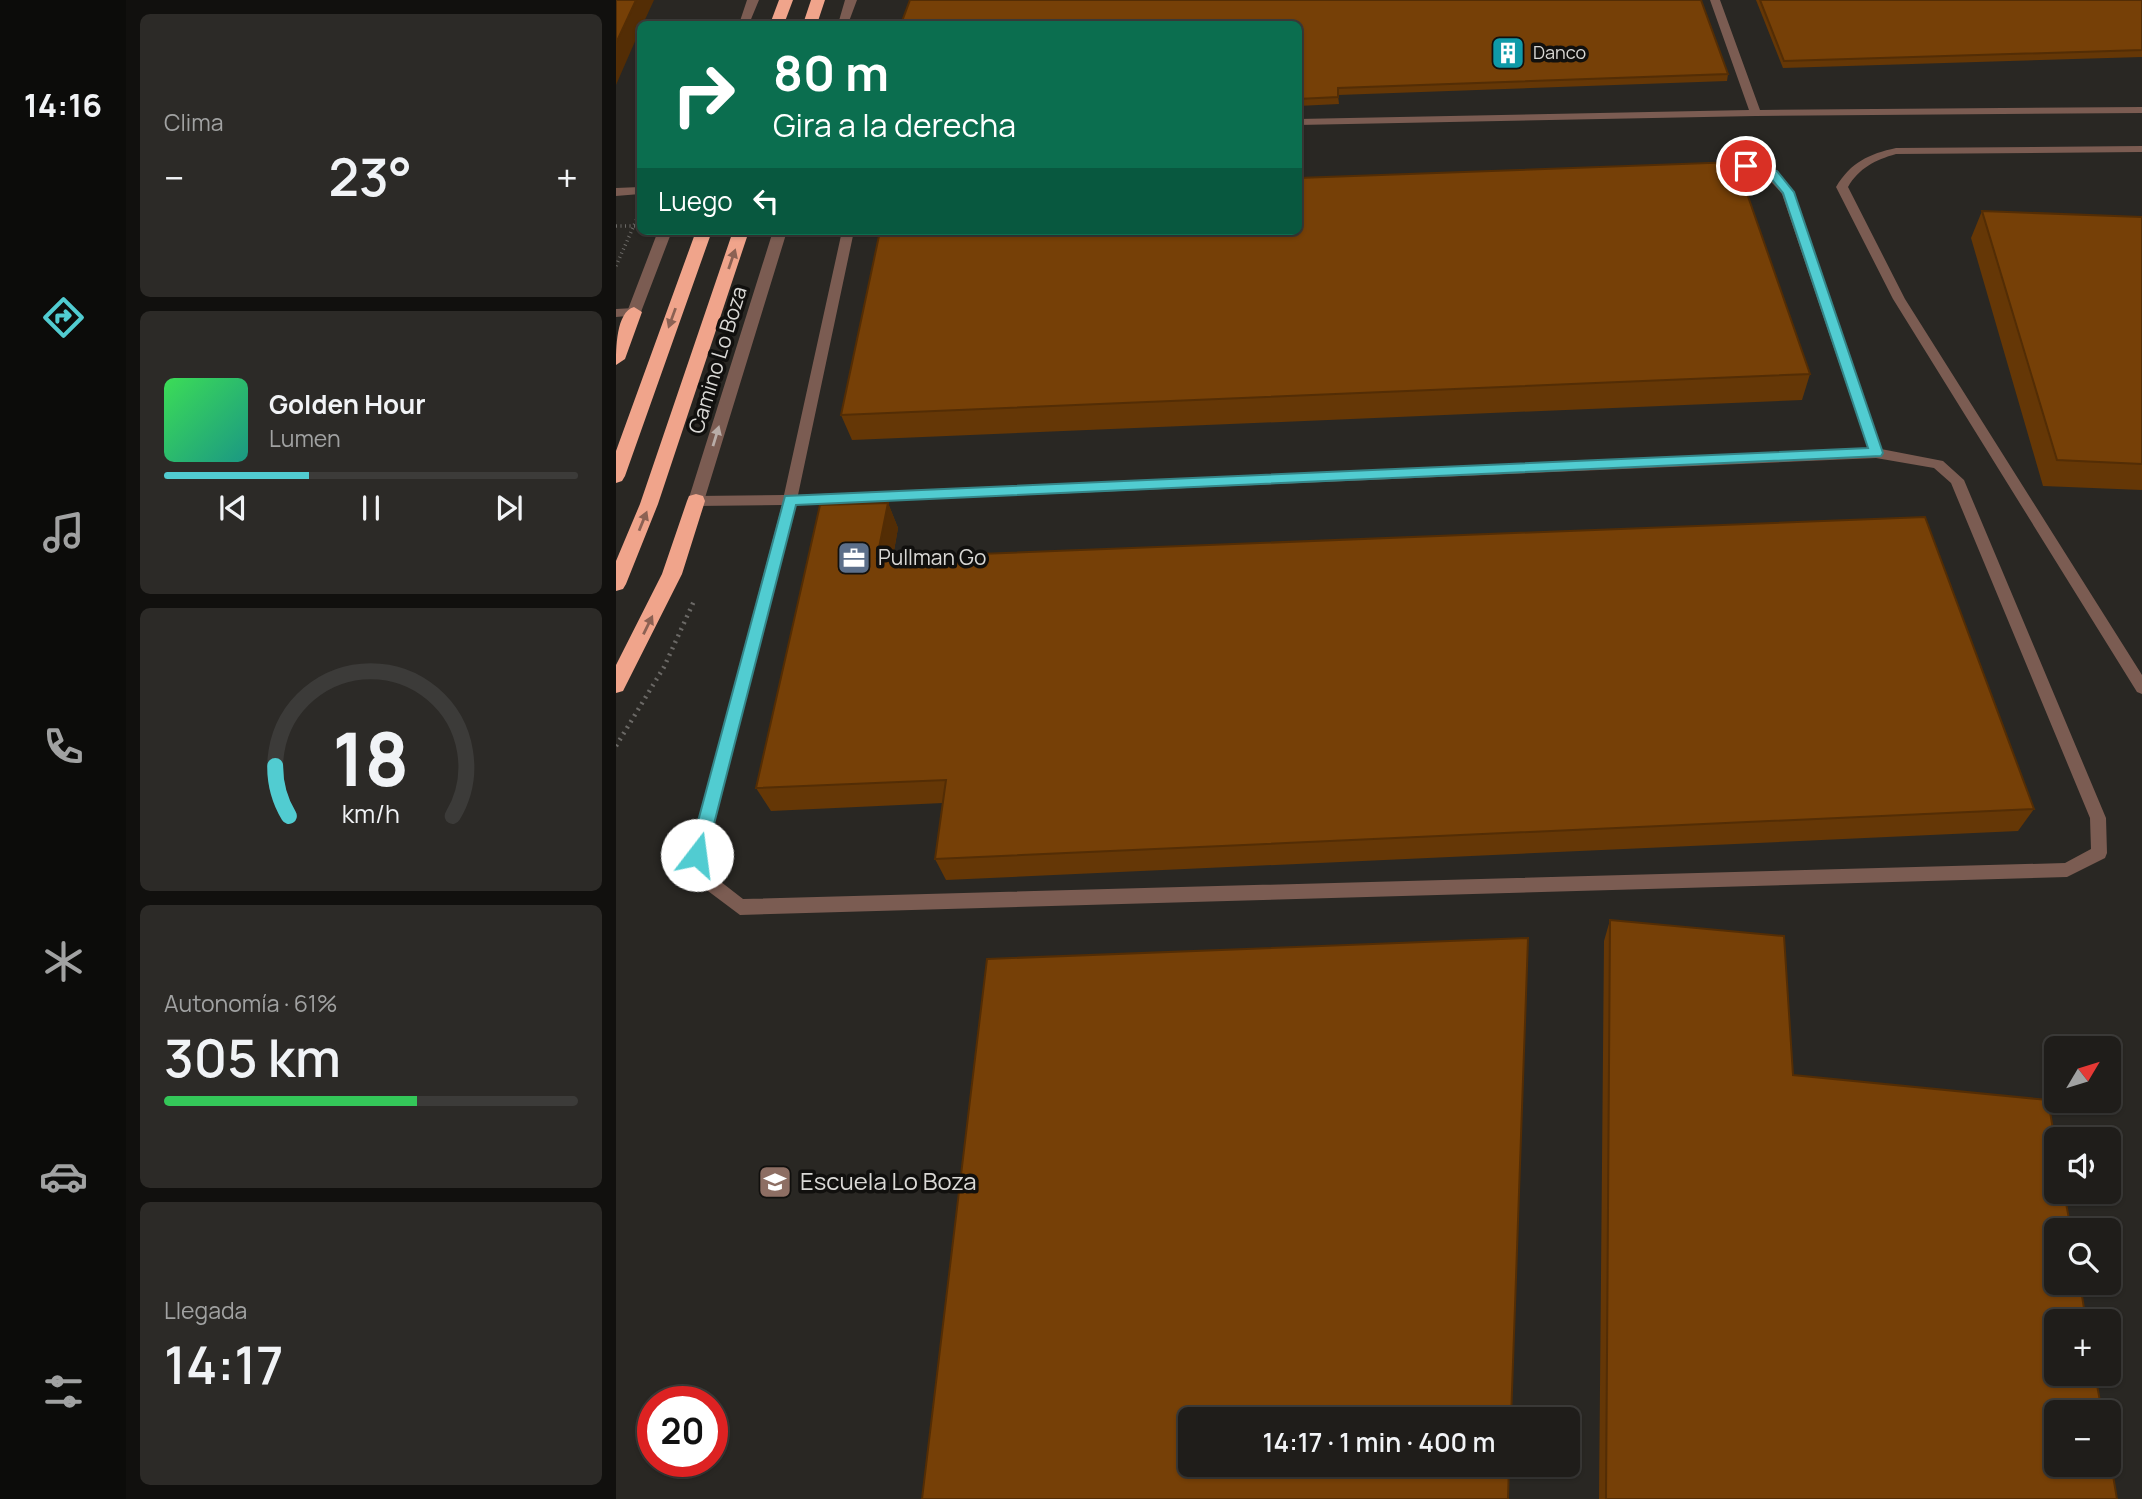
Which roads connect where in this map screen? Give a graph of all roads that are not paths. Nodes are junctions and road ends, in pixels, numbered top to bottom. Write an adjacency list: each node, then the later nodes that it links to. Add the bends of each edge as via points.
1 (753, 0): 6 (street)
2 (786, 0): 7 (highway)
3 (818, 0): 8 (highway)
4 (851, 0): 9 (street)
5 (1715, 0): 11 (lane)
6 (745, 21)
7 (779, 21)
8 (811, 21)
9 (844, 21)
10 (2142, 110): 11 (lane)
11 (1756, 113): 12 (lane)
12 (1302, 122)
13 (2142, 149): 31 (lane, via 1896,152 1857,165 1842,187 1899,299)
14 (1704, 167): 25 (lane, via 1746,166 1773,173 1788,192)
15 (637, 191): 16 (lane)
16 (616, 192)
17 (663, 235): 22 (street)
18 (703, 235): 26 (highway, one-way to 26)
19 (740, 235): 29 (highway, one-way to 19, via 649,504)
20 (779, 235): 28 (street, Camino Lo Boza, one-way to 20)
21 (847, 235): 27 (lane)
22 (634, 312): 23 (lane); 24 (highway)
23 (616, 313)
24 (616, 359)
25 (1876, 453): 27 (lane); 27 (lane, via 1938,464 1958,480 2098,818 2099,853 2067,870 740,907 710,883 697,855)
26 (616, 476)
27 (790, 500): 28 (lane)
28 (696, 501): 30 (highway, one-way to 28, via 672,574)
29 (616, 584)
30 (616, 685)
31 (2142, 688)

